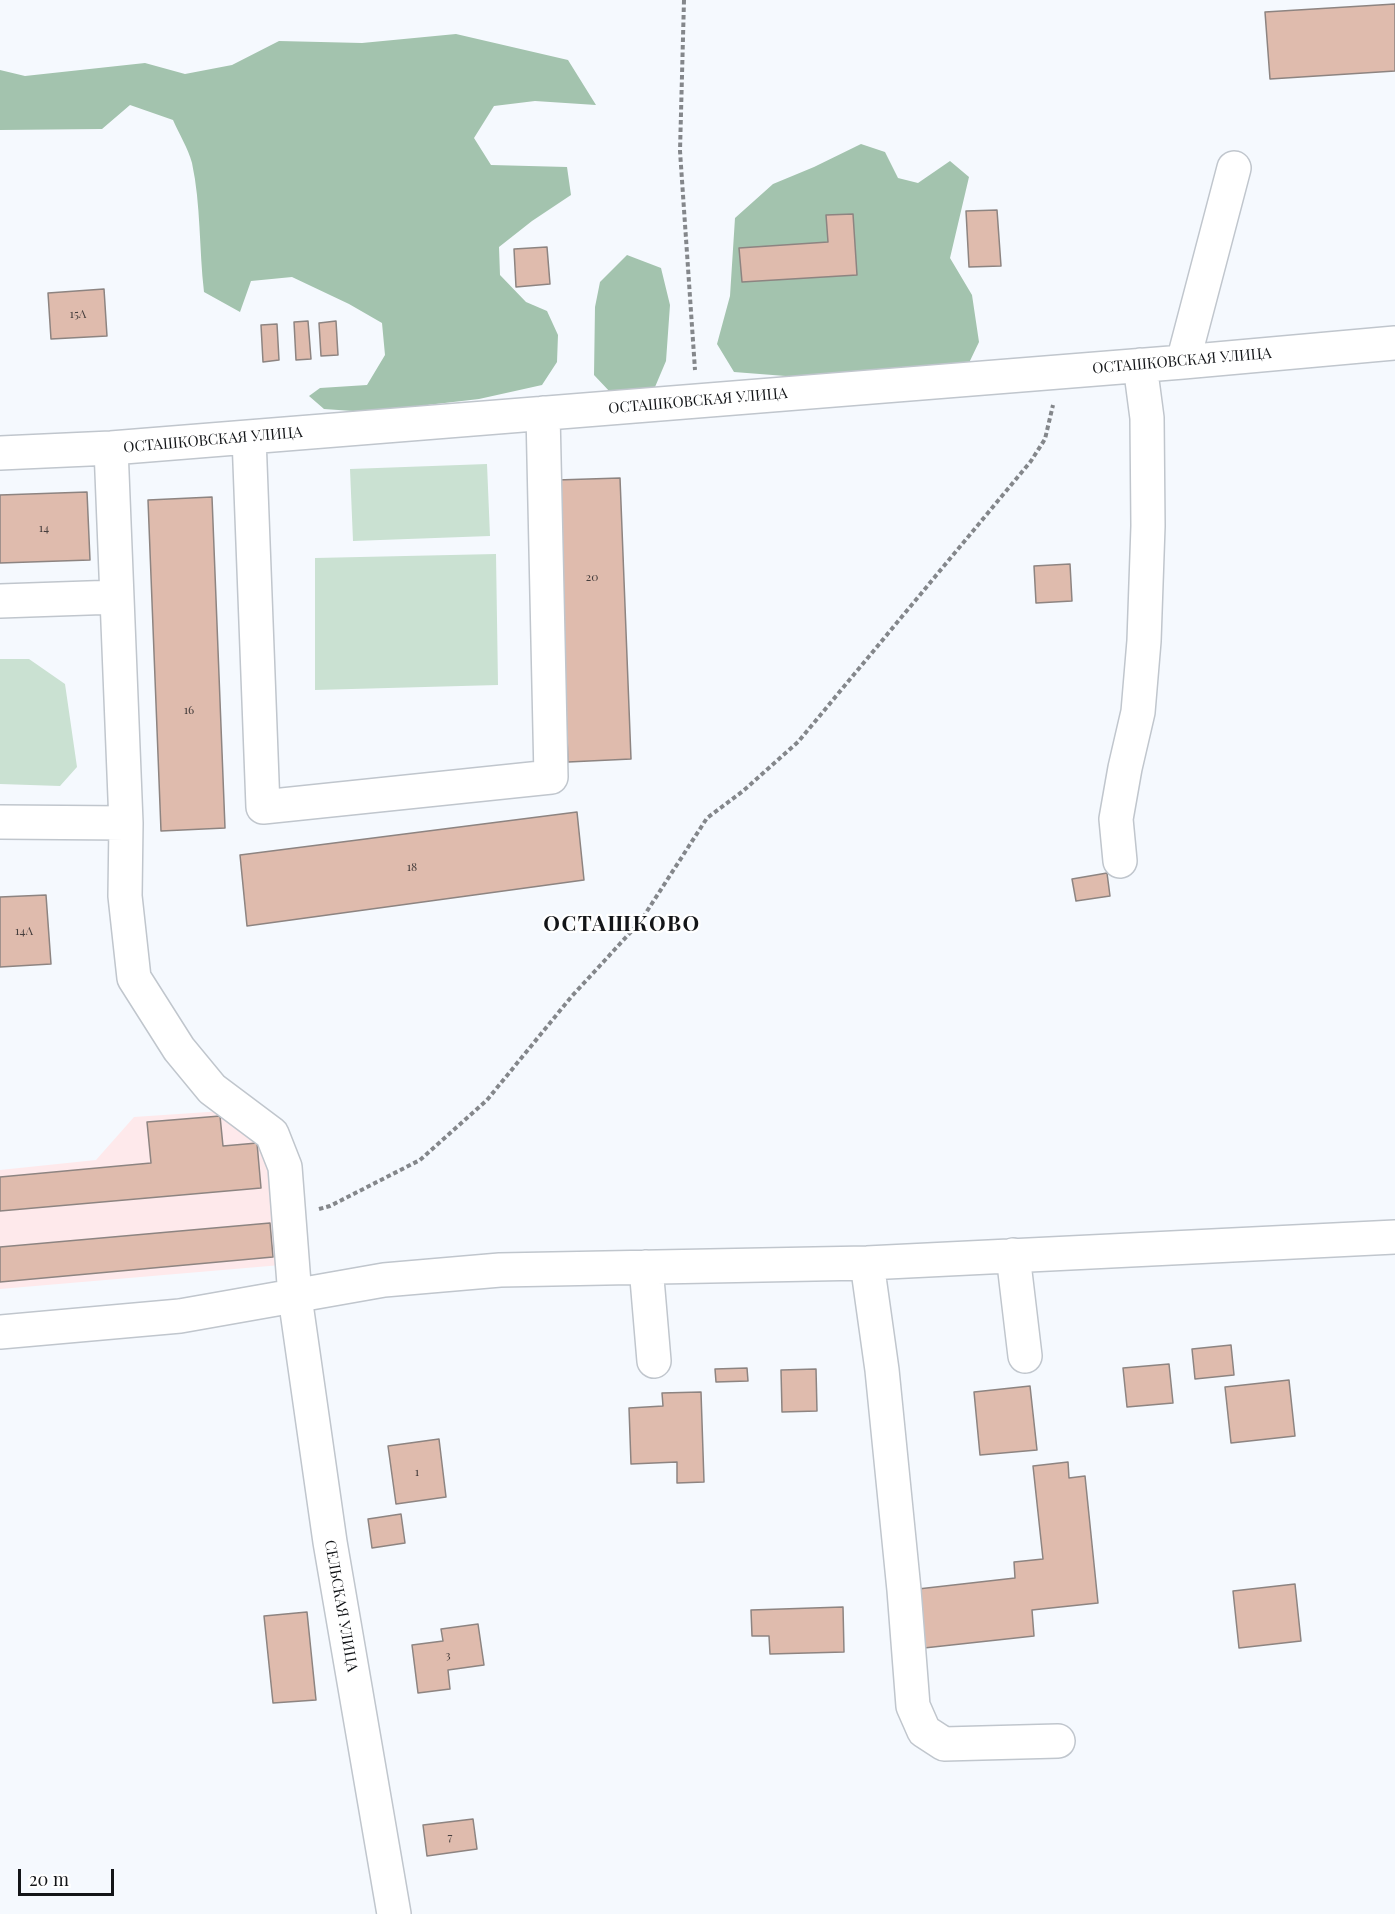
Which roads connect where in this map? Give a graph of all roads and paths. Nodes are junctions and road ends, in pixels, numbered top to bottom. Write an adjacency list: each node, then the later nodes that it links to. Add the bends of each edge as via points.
1 (684, 0): 7 (path, via 680,151)
2 (1234, 168): 4 (street)
3 (1395, 343): 4 (street, ОСТАШКОВСКАЯ УЛИЦА)
4 (1183, 362): 5 (street, ОСТАШКОВСКАЯ УЛИЦА)
5 (1140, 365): 6 (street, ОСТАШКОВСКАЯ УЛИЦА); 16 (street, via 1147,418 1144,641 1138,712 1116,819)
6 (1056, 372): 7 (street, ОСТАШКОВСКАЯ УЛИЦА); 17 (path, via 1046,439 1030,461 798,742 707,818 640,922 572,996 487,1100 420,1160 330,1206)
7 (698, 401): 8 (street, ОСТАШКОВСКАЯ УЛИЦА)
8 (543, 413): 9 (street, ОСТАШКОВСКАЯ УЛИЦА); 9 (street, via 551,777 263,807)
9 (249, 437): 10 (street, ОСТАШКОВСКАЯ УЛИЦА)
10 (111, 448): 11 (street, ОСТАШКОВСКАЯ УЛИЦА); 12 (street, СЕЛЬСКАЯ УЛИЦА)
11 (0, 453)
12 (117, 597): 13 (street); 15 (street, СЕЛЬСКАЯ УЛИЦА)
13 (0, 601)
14 (0, 822): 15 (street)
15 (126, 823): 17 (street, СЕЛЬСКАЯ УЛИЦА, via 125,896 134,978 179,1049 212,1089 272,1134 285,1167)
16 (1120, 861)
17 (289, 1215): 22 (street, СЕЛЬСКАЯ УЛИЦА)
18 (1395, 1237): 19 (street)
19 (1013, 1255): 20 (street); 24 (street)
20 (867, 1263): 21 (street); 26 (street, via 883,1381 913,1706 924,1731 944,1744)
21 (646, 1267): 22 (street, via 500,1270 384,1280); 25 (street)
22 (295, 1297): 23 (street, via 180,1316); 27 (street, СЕЛЬСКАЯ УЛИЦА, via 330,1542)
23 (0, 1332)
24 (1025, 1356)
25 (654, 1361)
26 (1058, 1741)
27 (394, 1914)

